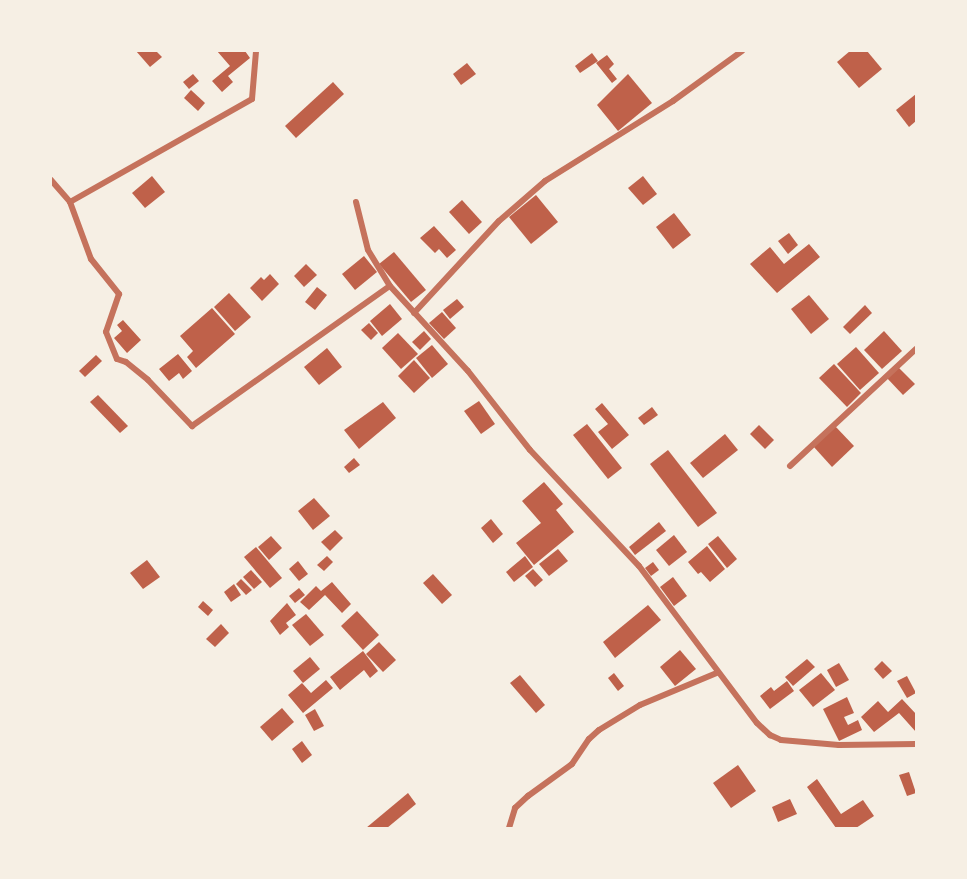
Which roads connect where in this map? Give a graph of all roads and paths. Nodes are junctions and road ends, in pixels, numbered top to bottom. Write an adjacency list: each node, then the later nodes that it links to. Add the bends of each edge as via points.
1 (256, 51): 4 (street, via 252,99)
2 (742, 51): 7 (street, via 673,101 545,181 490,229)
3 (51, 180): 4 (street)
4 (70, 202): 6 (street, via 91,259 119,294 106,332 117,359 148,380 192,426)
5 (356, 202): 6 (street, via 368,250)
6 (390, 286): 7 (street)
7 (414, 313): 10 (street, via 468,371 530,450 639,566)
8 (916, 349): 9 (street)
9 (790, 465)
10 (717, 673): 11 (street, via 757,723 781,740 839,745); 12 (street, via 640,705 599,730 572,764 515,808)
11 (916, 744)
12 (509, 828)

